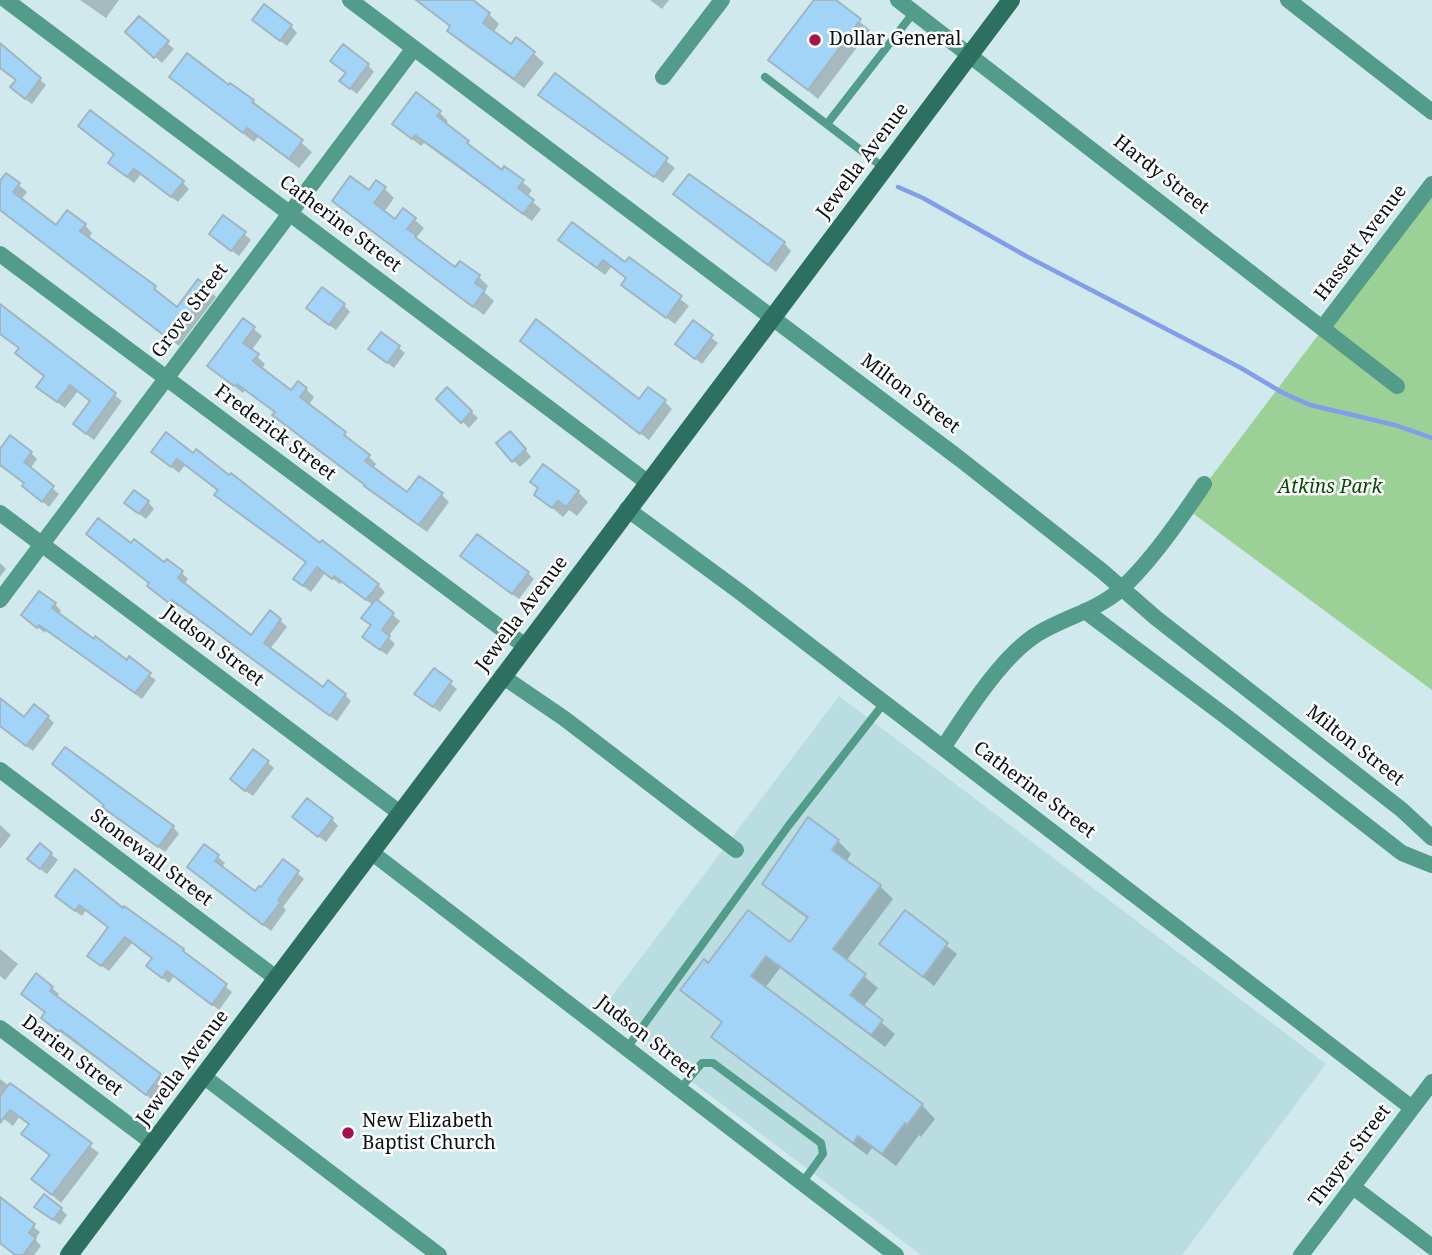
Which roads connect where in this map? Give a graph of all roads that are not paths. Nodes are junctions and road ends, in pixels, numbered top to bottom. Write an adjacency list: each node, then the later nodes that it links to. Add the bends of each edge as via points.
1 (6, 0): 16 (street, Catherine Street)
2 (350, 0): 8 (street, Milton Street)
3 (722, 0): 10 (street)
4 (898, 0): 7 (street, Hardy Street)
5 (1011, 0): 9 (main road, Jewella Avenue)
6 (1288, 0): 12 (street)
7 (914, 12): 9 (street, Hardy Street); 13 (lane)
8 (414, 48): 16 (street, Grove Street); 18 (street, Milton Street)
9 (970, 55): 14 (main road, Jewella Avenue); 19 (street, Hardy Street)
10 (663, 77)
11 (765, 77): 13 (lane)
12 (1432, 112)
13 (827, 124): 14 (lane)
14 (884, 168): 18 (main road, Jewella Avenue)
15 (1432, 184): 19 (street, Hassett Avenue)
16 (290, 214): 20 (street, Grove Street); 22 (street, Catherine Street)
17 (0, 254): 20 (street, Frederick Street)
18 (772, 316): 22 (main road, Jewella Avenue); 27 (street, Milton Street)
19 (1323, 327): 21 (street, Hardy Street)
20 (166, 378): 26 (street, Grove Street); 30 (street, Frederick Street)
21 (1397, 386)
22 (648, 482): 24 (main road, Jewella Avenue)
23 (1204, 484): 27 (street)
24 (627, 509): 30 (main road, Jewella Avenue); 32 (street, Catherine Street)
25 (0, 513): 26 (street, Judson Street)
26 (43, 545): 28 (street, Grove Street); 35 (street, Judson Street)
27 (1121, 589): 29 (street); 36 (street, Milton Street)
28 (0, 600)
29 (1085, 611): 33 (street, via 1019,648); 39 (street, via 1402,853)
30 (525, 646): 31 (main road, Jewella Avenue)
31 (502, 676): 35 (main road, Jewella Avenue); 37 (street)
32 (884, 703): 33 (street, Catherine Street); 42 (lane)
33 (943, 748): 46 (street, Catherine Street)
34 (0, 770): 40 (street, Stonewall Street)
35 (400, 813): 38 (main road, Jewella Avenue)
36 (1432, 838)
37 (736, 850)
38 (371, 852): 40 (main road, Jewella Avenue); 42 (street, Judson Street)
39 (1432, 865)
40 (276, 978): 43 (main road, Jewella Avenue)
41 (0, 1028): 47 (street, Darien Street)
42 (627, 1048): 45 (street, Judson Street)
43 (202, 1076): 47 (main road, Jewella Avenue); 52 (street)
44 (1432, 1082): 46 (street, Thayer Street)
45 (680, 1089): 48 (street, Judson Street); 48 (lane, via 702,1063 713,1063 821,1143 823,1154)
46 (1412, 1108): 49 (street, Thayer Street)
47 (153, 1143): 51 (main road, Jewella Avenue)
48 (802, 1182): 53 (street, Judson Street)
49 (1353, 1186): 50 (street); 54 (street, Thayer Street)
50 (1432, 1247)
51 (69, 1255)
52 (439, 1255)
53 (896, 1255)
54 (1301, 1255)

